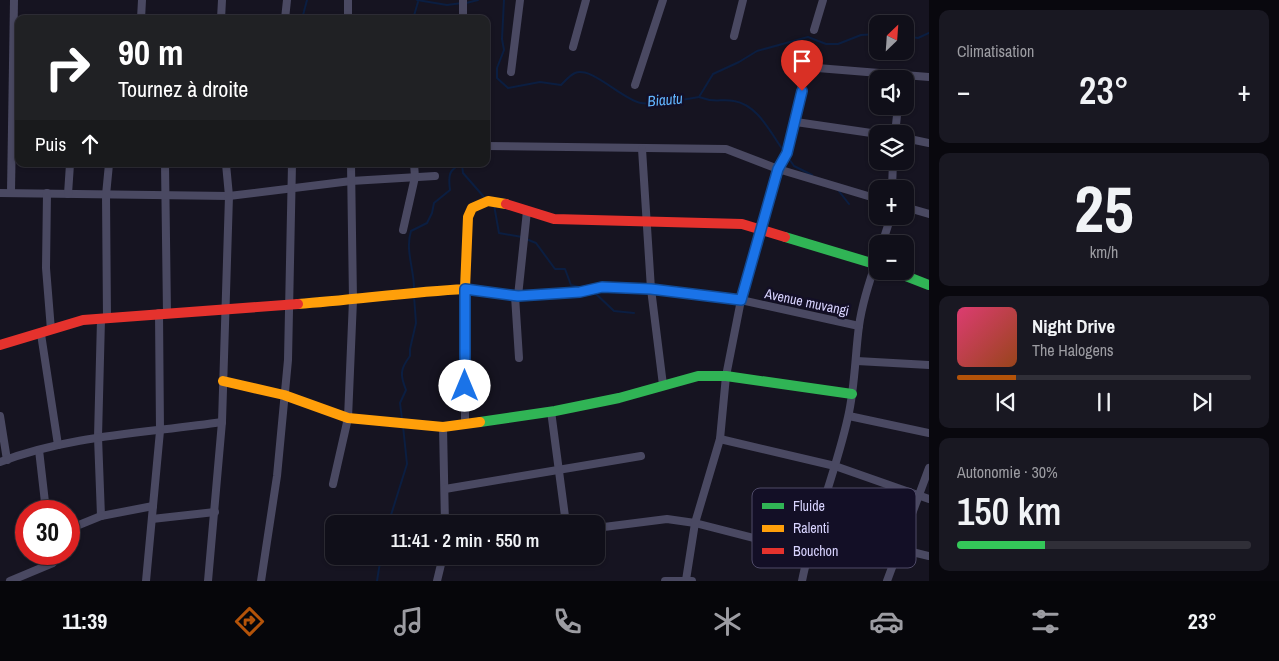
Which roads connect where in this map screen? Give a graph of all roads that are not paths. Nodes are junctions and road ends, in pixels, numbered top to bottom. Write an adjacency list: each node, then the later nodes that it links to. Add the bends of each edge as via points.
1 (14, 0): 43 (street)
2 (142, 0): 11 (street)
3 (222, 0): 12 (street)
4 (287, 0): 13 (street)
5 (350, 0): 14 (street)
6 (520, 0): 20 (street)
7 (586, 0): 17 (street)
8 (663, 0): 24 (street)
9 (744, 0): 16 (street)
10 (823, 0): 15 (street)
11 (141, 15)
12 (221, 15)
13 (285, 15)
14 (348, 15)
15 (814, 30)
16 (734, 36)
17 (573, 47)
18 (807, 51): 19 (street)
19 (805, 67): 21 (street); 25 (street)
20 (512, 72)
21 (869, 74)
22 (929, 76): 23 (street)
23 (914, 77)
24 (635, 85)
25 (796, 122): 26 (street); 38 (street)
26 (869, 133)
27 (914, 140): 28 (street)
28 (929, 143)
29 (490, 146): 30 (street)
30 (642, 149): 38 (street, via 726,149); 54 (street)
31 (70, 167): 46 (street)
32 (109, 167): 47 (street)
33 (165, 167): 48 (street)
34 (226, 167): 49 (street)
35 (292, 167): 42 (street)
36 (351, 167): 41 (street)
37 (414, 167): 40 (street)
38 (778, 169): 50 (street); 55 (street)
39 (436, 176): 40 (street)
40 (415, 177): 41 (street); 56 (street)
41 (351, 181): 42 (street); 64 (street)
42 (292, 189): 49 (street); 66 (street)
43 (11, 192): 44 (street); 45 (street)
44 (0, 193)
45 (47, 193): 46 (street); 71 (street)
46 (68, 194): 47 (street)
47 (106, 195): 48 (street); 69 (street)
48 (166, 196): 49 (street); 68 (street)
49 (229, 196): 67 (street)
50 (869, 196)
51 (914, 210): 53 (street)
52 (527, 211): 54 (street, via 554,219); 61 (street, via 497,200 472,208 468,217); 63 (street)
53 (929, 214)
54 (648, 220): 55 (street, via 742,224); 62 (street)
55 (760, 228): 57 (street); 65 (street)
56 (403, 230)
57 (869, 260)
58 (914, 279): 60 (street)
59 (872, 280): 70 (street)
60 (929, 285)
61 (465, 289): 63 (street, Avenue muvangi); 64 (street, via 414,291); 86 (street)
62 (651, 289): 63 (street, Avenue muvangi, via 602,287 580,292); 65 (street, Avenue muvangi); 78 (street)
63 (516, 296): 73 (street)
64 (353, 300): 66 (street); 84 (street)
65 (741, 300): 70 (street, Avenue muvangi); 76 (street)
66 (290, 306): 67 (street); 80 (street)
67 (226, 310): 68 (street); 77 (street)
68 (163, 313): 69 (street); 88 (street)
69 (104, 319): 71 (street, via 83,320); 90 (street)
70 (859, 326): 74 (street)
71 (46, 332): 72 (street); 92 (street)
72 (0, 345)
73 (519, 358)
74 (857, 361): 75 (street); 79 (street)
75 (929, 365)
76 (726, 376): 78 (street, via 698,376); 79 (street); 91 (street)
77 (223, 381): 80 (street); 85 (street)
78 (663, 384): 81 (street, via 619,398)
79 (852, 394): 83 (street)
80 (284, 395): 84 (street); 128 (street, via 277,476)
81 (551, 411): 86 (street); 98 (street)
82 (0, 416): 95 (street)
83 (849, 416): 89 (street); 96 (street)
84 (348, 418): 87 (street); 99 (street)
85 (222, 422): 88 (street); 109 (street)
86 (466, 424): 87 (street)
87 (443, 427): 102 (street)
88 (160, 431): 90 (street); 108 (street)
89 (929, 433)
90 (98, 437): 92 (street); 112 (street)
91 (720, 439): 96 (street); 114 (street)
92 (58, 445): 93 (street)
93 (39, 450): 95 (street); 106 (street)
94 (641, 456): 98 (street)
95 (3, 461)
96 (835, 466): 100 (street); 101 (street)
97 (929, 468): 104 (street)
98 (558, 470): 102 (street); 111 (street)
99 (333, 484)
100 (829, 488)
101 (897, 488)
102 (445, 489): 110 (street)
103 (916, 495): 104 (street)
104 (919, 496): 105 (street); 107 (street)
105 (929, 499)
106 (45, 500)
107 (916, 504)
108 (153, 506): 112 (street); 113 (street)
109 (215, 512): 113 (street); 127 (street)
110 (445, 515)
111 (565, 515)
112 (102, 516): 115 (street)
113 (152, 519): 126 (street)
114 (695, 523): 116 (street, via 667,518); 117 (street); 124 (street)
115 (80, 525)
116 (605, 527)
117 (752, 538)
118 (916, 553): 119 (street)
119 (929, 556)
120 (48, 565): 125 (street)
121 (441, 565): 129 (street)
122 (805, 568): 132 (street)
123 (893, 568): 133 (street)
124 (686, 580): 130 (street); 131 (street)
125 (10, 581)
126 (146, 581)
127 (208, 581)
128 (261, 581)
129 (437, 581)
130 (665, 581)
131 (692, 581)
132 (802, 581)
133 (888, 581)

